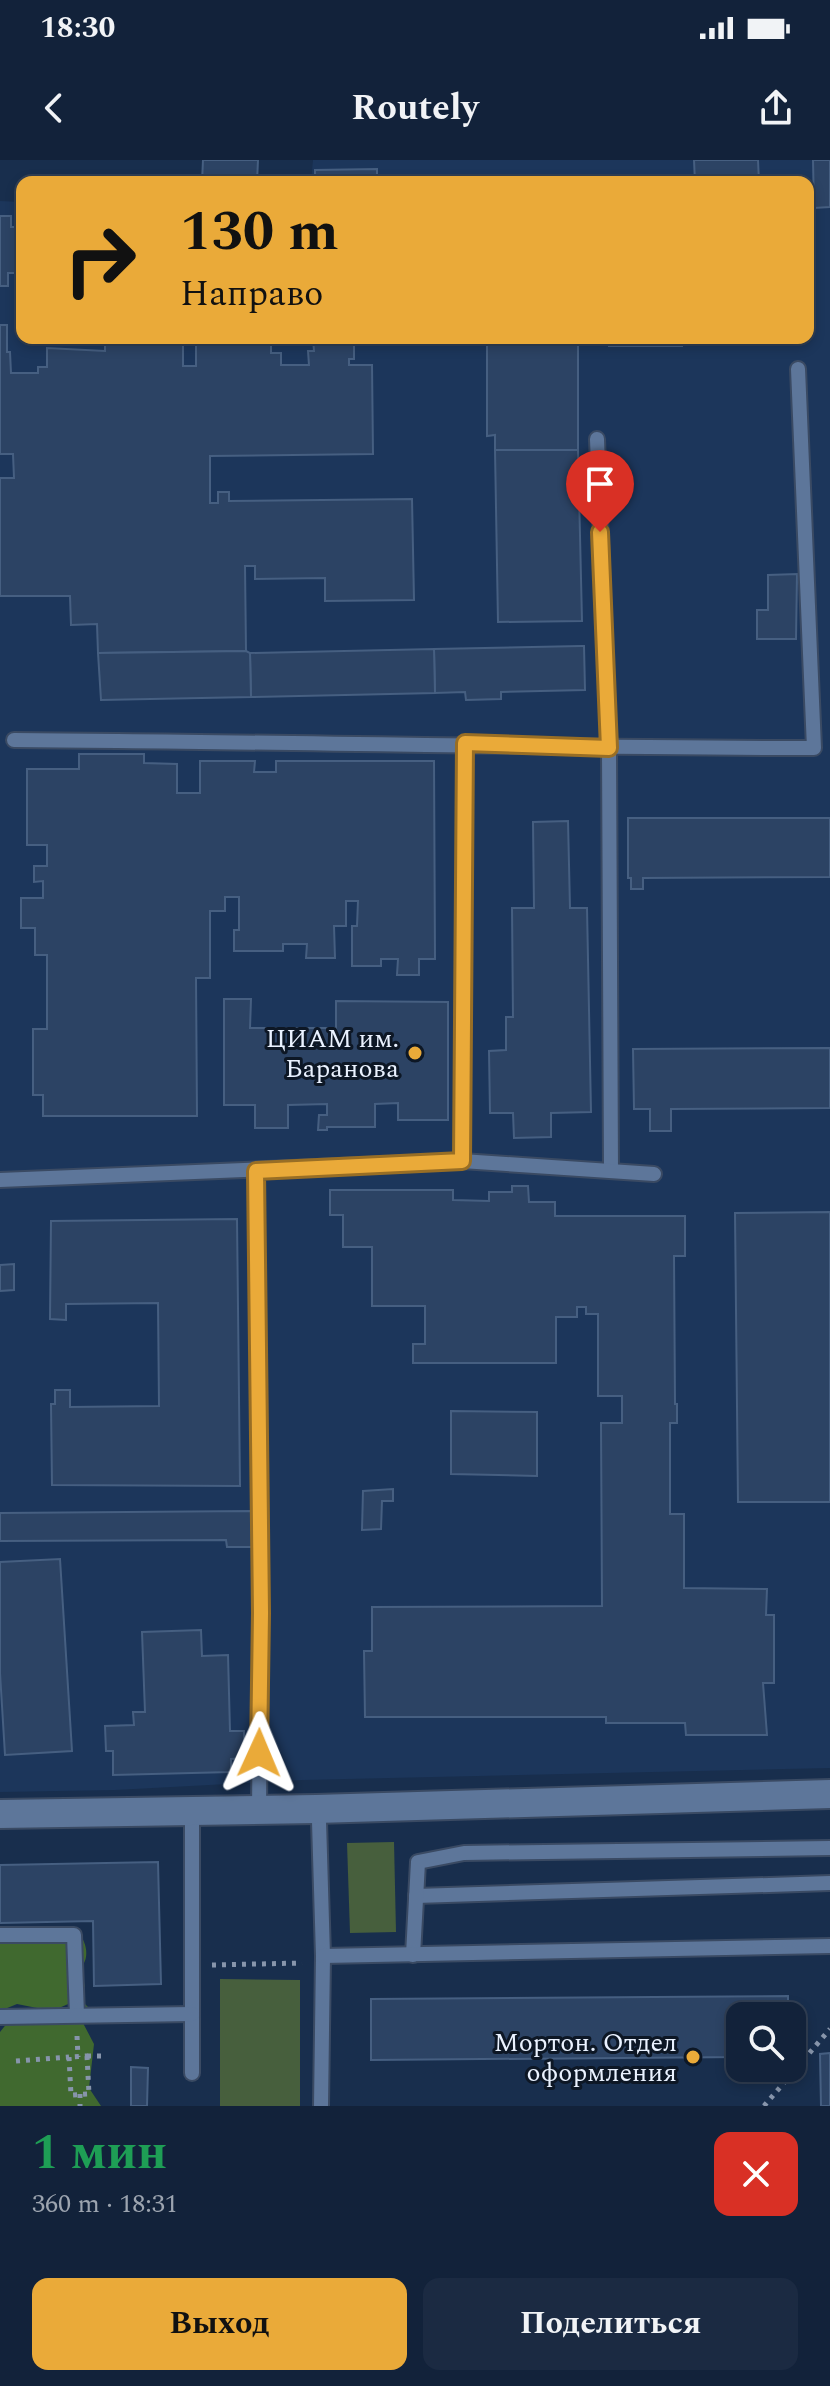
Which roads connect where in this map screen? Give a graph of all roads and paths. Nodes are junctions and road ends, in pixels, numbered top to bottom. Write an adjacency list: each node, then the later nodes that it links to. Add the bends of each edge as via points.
1 (798, 369): 5 (lane, via 814,748)
2 (597, 439): 5 (lane)
3 (14, 740): 4 (lane)
4 (465, 743): 5 (lane); 6 (lane)
5 (609, 748): 7 (lane)
6 (462, 1161): 7 (lane); 8 (lane)
7 (611, 1170): 9 (lane)
8 (256, 1171): 10 (lane); 12 (lane)
9 (654, 1174)
10 (0, 1180)
11 (830, 1794): 13 (street)
12 (259, 1809): 13 (street); 14 (street)
13 (316, 1809): 22 (lane)
14 (192, 1810): 15 (street); 23 (lane)
15 (0, 1814)
16 (830, 1848): 18 (lane, via 464,1853 418,1862)
17 (830, 1883): 18 (lane)
18 (416, 1896): 21 (lane)
19 (0, 1935): 25 (lane, via 74,1935)
20 (830, 1946): 21 (lane)
21 (413, 1955): 22 (lane)
22 (318, 1960): 23 (path); 35 (lane)
23 (191, 1966): 24 (lane)
24 (192, 2014): 25 (lane); 32 (lane)
25 (77, 2015): 26 (lane)
26 (0, 2017)
27 (830, 2029): 36 (path)
28 (87, 2056): 29 (path); 30 (path); 33 (path, via 89,2094)
29 (101, 2056)
30 (69, 2057): 31 (path); 33 (path, via 71,2095)
31 (16, 2061)
32 (192, 2073)
33 (80, 2094): 34 (path)
34 (80, 2106)
35 (321, 2106)
36 (764, 2106)

